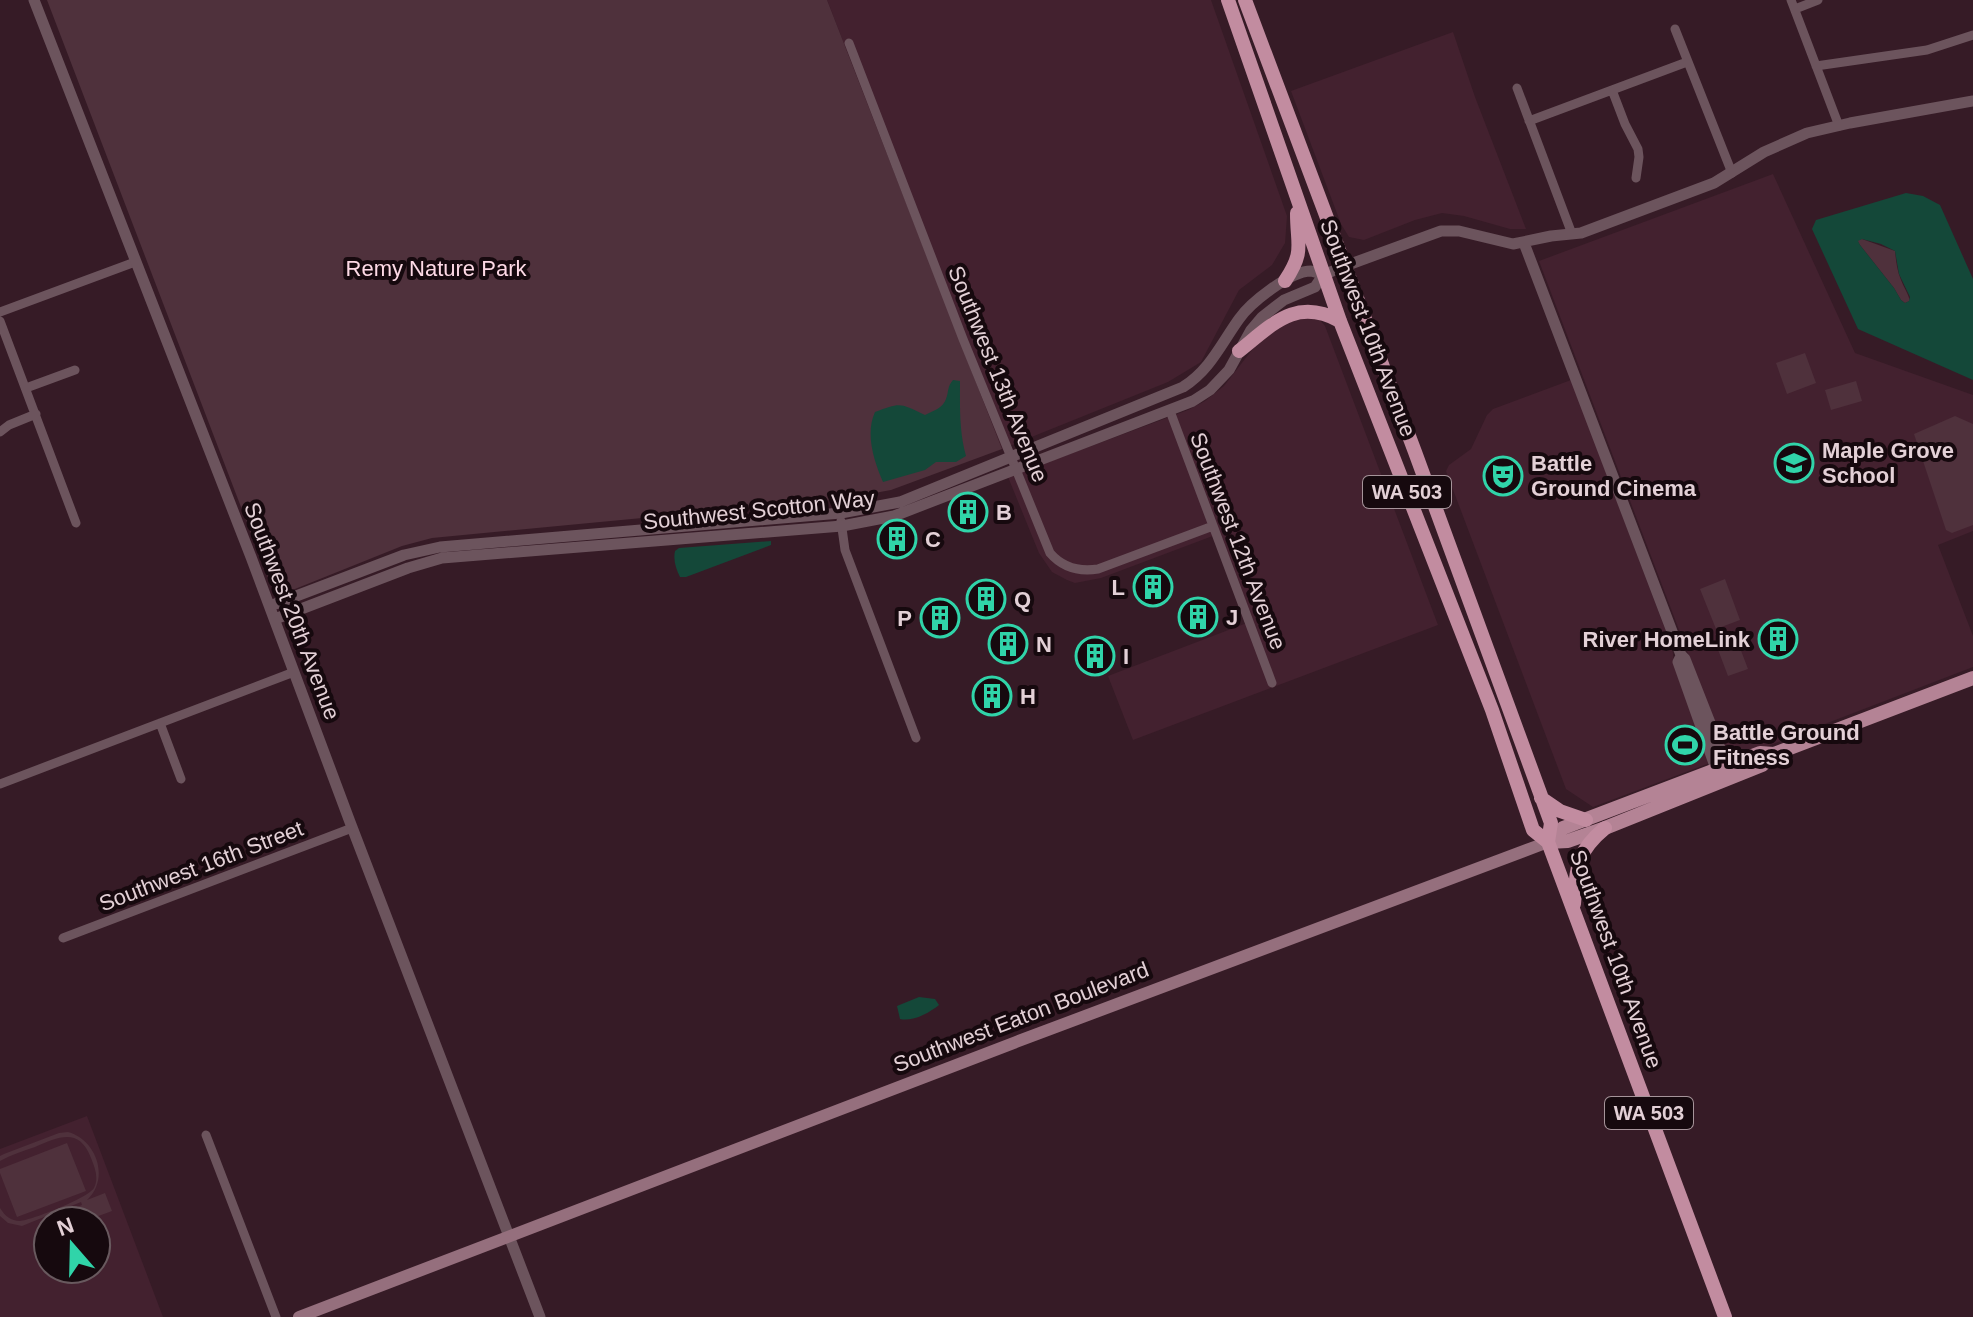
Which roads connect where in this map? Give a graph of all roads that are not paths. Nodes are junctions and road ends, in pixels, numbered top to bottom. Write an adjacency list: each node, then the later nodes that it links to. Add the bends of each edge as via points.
1 (34, 0): 21 (street, Southwest 20th Avenue)
2 (1228, 0): 18 (highway, Southwest 10th Avenue / WA 503)
3 (1245, 0): 22 (highway, Southwest 10th Avenue / WA 503)
4 (1818, 0): 5 (street)
5 (1793, 4): 10 (street)
6 (1675, 29): 9 (street)
7 (1973, 35): 10 (street, via 1927,50)
8 (849, 43): 34 (street, Southwest 13th Avenue)
9 (1687, 62): 12 (street); 16 (street)
10 (1816, 66): 15 (street)
11 (1517, 88): 14 (street)
12 (1612, 90): 14 (street); 17 (street, via 1638,149)
13 (1973, 102): 15 (street, Southwest Scotton Way)
14 (1529, 121): 19 (street)
15 (1839, 126): 16 (street, Southwest Scotton Way, via 1777,145)
16 (1732, 173): 19 (street, Southwest Scotton Way)
17 (1636, 178)
18 (1298, 201): 23 (highway, Southwest 10th Avenue / WA 503); 24 (highway, via 1300,246)
19 (1572, 234): 20 (street, Southwest Scotton Way)
20 (1524, 243): 22 (street, Southwest Scotton Way, via 1450,230); 49 (street)
21 (135, 262): 25 (street); 41 (street, Southwest 20th Avenue)
22 (1345, 266): 23 (street, Southwest Scotton Way); 53 (highway, Southwest 10th Avenue / WA 503)
23 (1323, 275): 24 (street, Southwest Scotton Way, via 1309,271); 27 (highway, Southwest 10th Avenue / WA 503); 28 (street, Southwest Scotton Way, via 1315,287 1287,298 1262,317)
24 (1285, 281): 34 (street, Southwest Scotton Way, via 1246,311 1216,357 1190,383)
25 (0, 312)
26 (0, 321): 30 (street)
27 (1340, 321): 28 (highway, via 1315,311 1299,312 1276,322); 57 (highway, Southwest 10th Avenue / WA 503, via 1492,710 1533,830)
28 (1239, 351): 31 (street, Southwest Scotton Way, via 1210,390)
29 (75, 370): 30 (street)
30 (26, 388): 32 (street)
31 (1170, 411): 35 (street, Southwest Scotton Way); 39 (street, Southwest 12th Avenue)
32 (36, 414): 33 (street); 37 (street)
33 (0, 432)
34 (1012, 456): 35 (street, Southwest 13th Avenue); 36 (street, Southwest Scotton Way, via 900,502)
35 (1017, 470): 38 (street, Southwest Scotton Way, via 903,513); 39 (street, Southwest 13th Avenue, via 1050,553 1066,566 1098,569)
36 (841, 513): 38 (street); 40 (street, Southwest Scotton Way)
37 (76, 523)
38 (842, 526): 40 (street, Southwest Scotton Way); 47 (street, via 845,550)
39 (1213, 526): 45 (street, Southwest 12th Avenue)
40 (505, 547): 41 (street, Southwest Scotton Way, via 460,544 420,551); 42 (street, Southwest Scotton Way, via 432,560)
41 (270, 606): 42 (street, Southwest 20th Avenue)
42 (275, 619): 43 (street, Southwest 20th Avenue)
43 (294, 672): 46 (street); 55 (street, Southwest 20th Avenue)
44 (1973, 678): 48 (main road, Southwest Eaton Boulevard)
45 (1272, 683)
46 (160, 723): 50 (street); 51 (street)
47 (916, 738)
48 (1774, 754): 49 (main road, Southwest Eaton Boulevard, via 1760,753); 52 (main road, Southwest Eaton Boulevard, via 1762,765)
49 (1722, 768): 52 (main road, via 1722,774); 54 (main road, Southwest Eaton Boulevard)
50 (181, 779)
51 (0, 784)
52 (1688, 794): 56 (main road, Southwest Eaton Boulevard)
53 (1541, 798): 54 (highway); 57 (highway, Southwest 10th Avenue / WA 503, via 1551,823)
54 (1586, 820): 57 (main road, Southwest Eaton Boulevard, via 1563,828)
55 (352, 828): 59 (street, Southwest 16th Street); 61 (street, Southwest 20th Avenue)
56 (1605, 828): 57 (main road, Southwest Eaton Boulevard); 58 (highway, via 1583,851)
57 (1548, 842): 58 (highway, Southwest 10th Avenue / WA 503); 61 (main road, Southwest Eaton Boulevard)
58 (1573, 908): 65 (highway, Southwest 10th Avenue / WA 503)
59 (63, 938)
60 (206, 1135): 62 (street)
61 (510, 1237): 63 (main road, Southwest Eaton Boulevard); 64 (street, Southwest 20th Avenue)
62 (276, 1317)
63 (299, 1317)
64 (540, 1317)
65 (1725, 1317)

